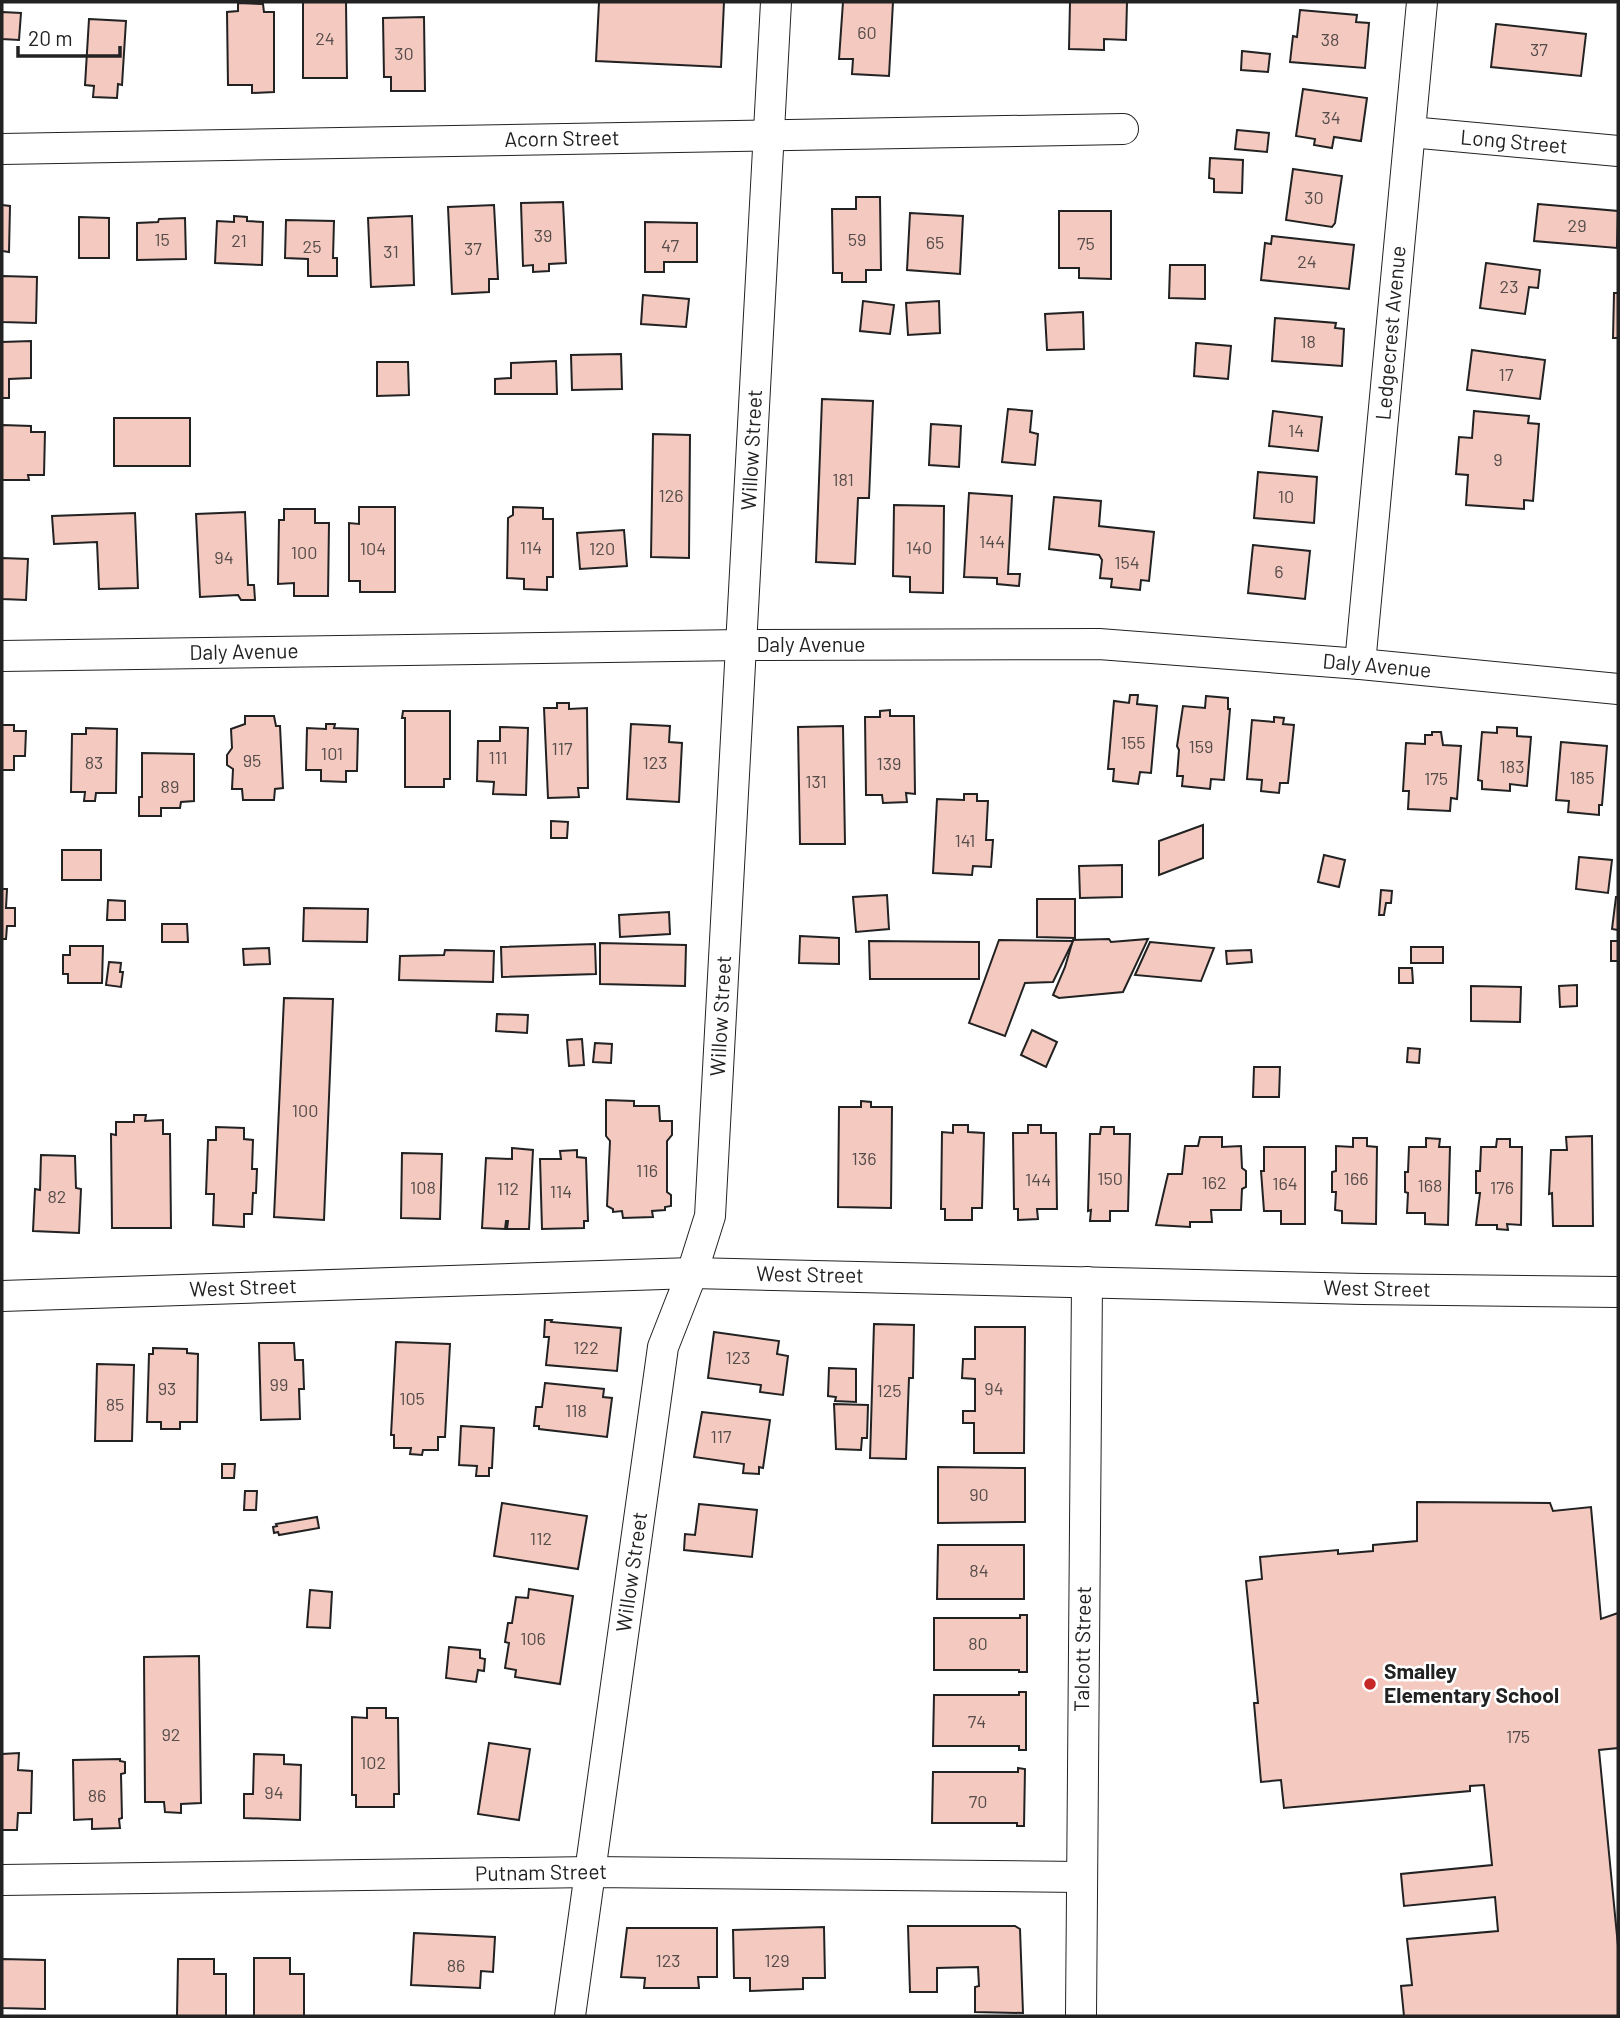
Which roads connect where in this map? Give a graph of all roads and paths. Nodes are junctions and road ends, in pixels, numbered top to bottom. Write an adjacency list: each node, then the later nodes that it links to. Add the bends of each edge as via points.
1 (776, 2): 5 (street, Willow Street)
2 (1422, 2): 4 (street, Ledgecrest Avenue)
3 (1123, 129): 5 (street, Acorn Street)
4 (1410, 132): 7 (street, Long Street); 10 (street, Ledgecrest Avenue)
5 (769, 135): 6 (street, Acorn Street); 8 (street, Willow Street)
6 (2, 149)
7 (1618, 151)
8 (742, 645): 9 (street, Daly Avenue); 10 (street, Daly Avenue, via 1100,644); 12 (street, Willow Street, via 710,1216)
9 (2, 656)
10 (1360, 664): 11 (street, Daly Avenue)
11 (1618, 690)
12 (692, 1273): 13 (street, West Street); 15 (street, West Street); 16 (street, Willow Street, via 663,1347)
13 (1087, 1282): 14 (street, West Street); 17 (street, Talcott Street)
14 (1618, 1292)
15 (2, 1296)
16 (591, 1872): 17 (street, Putnam Street); 18 (street, Putnam Street); 19 (street, Willow Street)
17 (1080, 1877): 20 (street, Talcott Street)
18 (2, 1880)
19 (570, 2016)
20 (1081, 2016)

